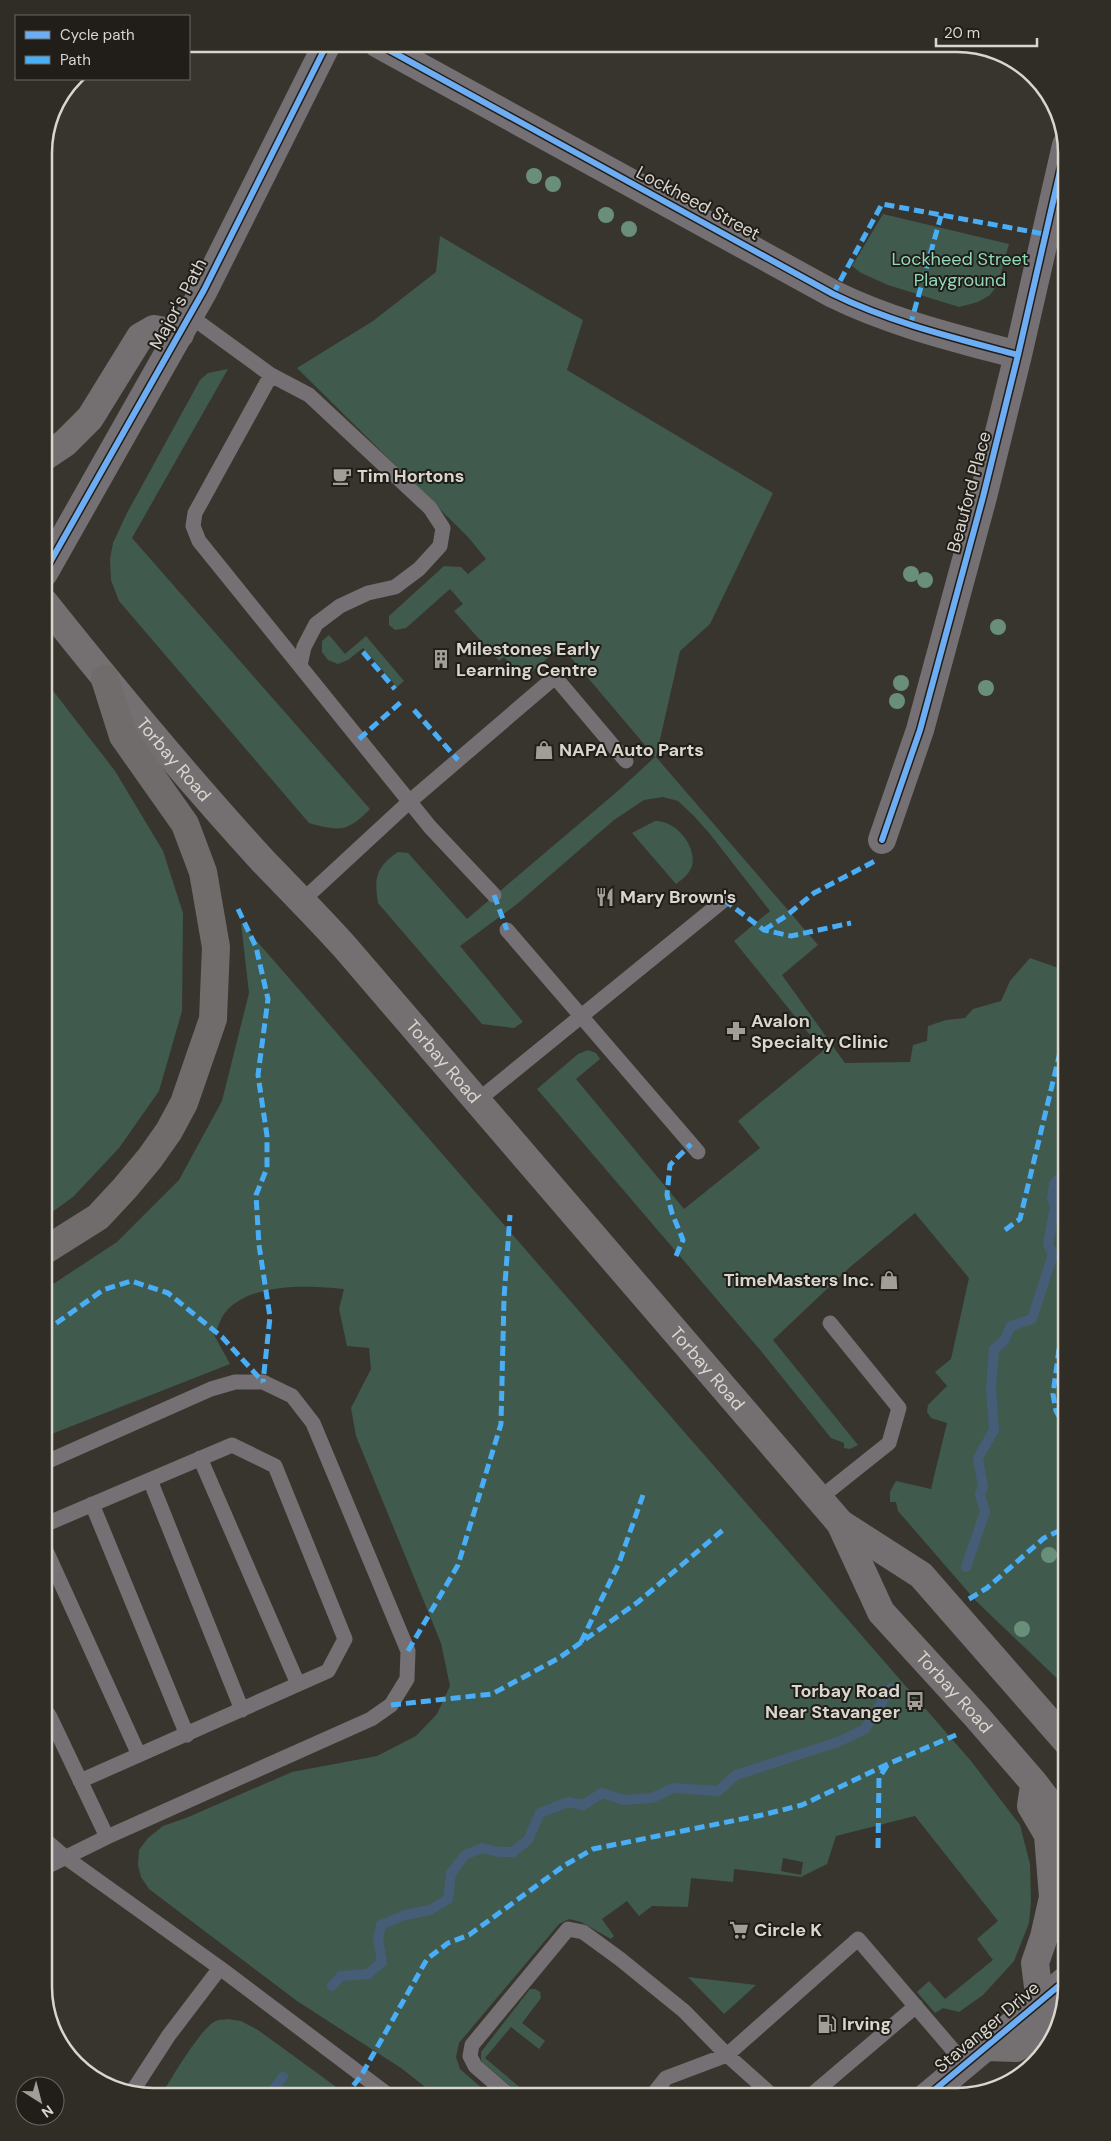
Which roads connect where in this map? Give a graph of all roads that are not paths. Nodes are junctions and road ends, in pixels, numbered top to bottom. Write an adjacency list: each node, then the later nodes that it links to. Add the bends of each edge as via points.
1 (322, 53): 4 (street, Major's Path)
2 (394, 53): 5 (street, Lockheed Street, via 832,294 910,326)
3 (1058, 180): 5 (street, Beauford Place)
4 (185, 325): 6 (lane, via 234,346); 7 (main road, via 154,329 140,337 90,418); 8 (street, Major's Path)
5 (1018, 355): 14 (street, Beauford Place, via 931,689)
6 (271, 375): 10 (lane, via 194,513 193,526 199,542); 10 (lane, via 309,395 430,508 443,528 440,546 419,569 395,587 368,593 340,606 316,624 304,647)
7 (53, 451)
8 (53, 558)
9 (53, 613): 11 (main road, Torbay Road)
10 (300, 666): 13 (lane)
11 (105, 679): 16 (main road, Torbay Road, via 264,861); 22 (highway, via 123,736 185,824 203,872 216,947 214,1018 184,1103 150,1158 98,1216)
12 (626, 761): 13 (lane, via 555,677)
13 (410, 802): 15 (lane, via 430,828); 16 (lane)
14 (882, 840)
15 (494, 895)
16 (303, 900): 20 (main road, Torbay Road)
17 (724, 900): 19 (lane)
18 (507, 930): 19 (lane)
19 (580, 1016): 20 (lane); 21 (lane)
20 (477, 1101): 27 (main road, Torbay Road)
21 (698, 1152)
22 (52, 1246)
23 (830, 1324): 27 (lane, via 899,1408 889,1443)
24 (52, 1458): 41 (lane, via 234,1382 263,1382 292,1396 313,1423 408,1650 407,1679 391,1705 371,1719)
25 (200, 1458): 26 (lane); 32 (lane); 32 (lane, via 232,1445 275,1466 346,1639 328,1671)
26 (150, 1480): 28 (lane); 33 (lane)
27 (820, 1498): 30 (main road, Torbay Road)
28 (92, 1504): 29 (lane); 36 (lane)
29 (52, 1521)
30 (840, 1523): 35 (main road, Torbay Road, via 921,1575); 39 (main road, Torbay Road, via 881,1612)
31 (52, 1564): 37 (lane)
32 (298, 1684): 33 (lane)
33 (242, 1710): 36 (lane)
34 (52, 1728): 38 (lane)
35 (1058, 1732)
36 (187, 1735): 37 (lane)
37 (139, 1755): 38 (lane)
38 (80, 1782): 41 (lane)
39 (1034, 1783): 40 (main road, Torbay Road); 48 (main road, via 1031,1806 1048,1835 1053,1897 1035,1963)
40 (1058, 1814)
41 (107, 1837): 43 (lane)
42 (52, 1846): 43 (lane)
43 (65, 1856): 44 (lane); 45 (lane)
44 (52, 1863)
45 (220, 1968): 51 (lane, via 169,2035); 52 (lane)
46 (1058, 1995): 48 (street, Stavanger Drive)
47 (916, 2006): 49 (lane, via 858,1940); 50 (lane); 56 (lane)
48 (1048, 2012): 50 (street, Stavanger Drive, via 986,2047)
49 (727, 2055): 53 (lane, via 684,2011 620,1959 584,1932 568,1929 472,2045 470,2056 475,2066); 54 (lane, via 666,2078); 55 (lane)
50 (965, 2064): 57 (street, Stavanger Drive)
51 (135, 2087)
52 (379, 2088)
53 (501, 2088)
54 (658, 2088)
55 (764, 2088)
56 (820, 2088)
57 (937, 2088)

